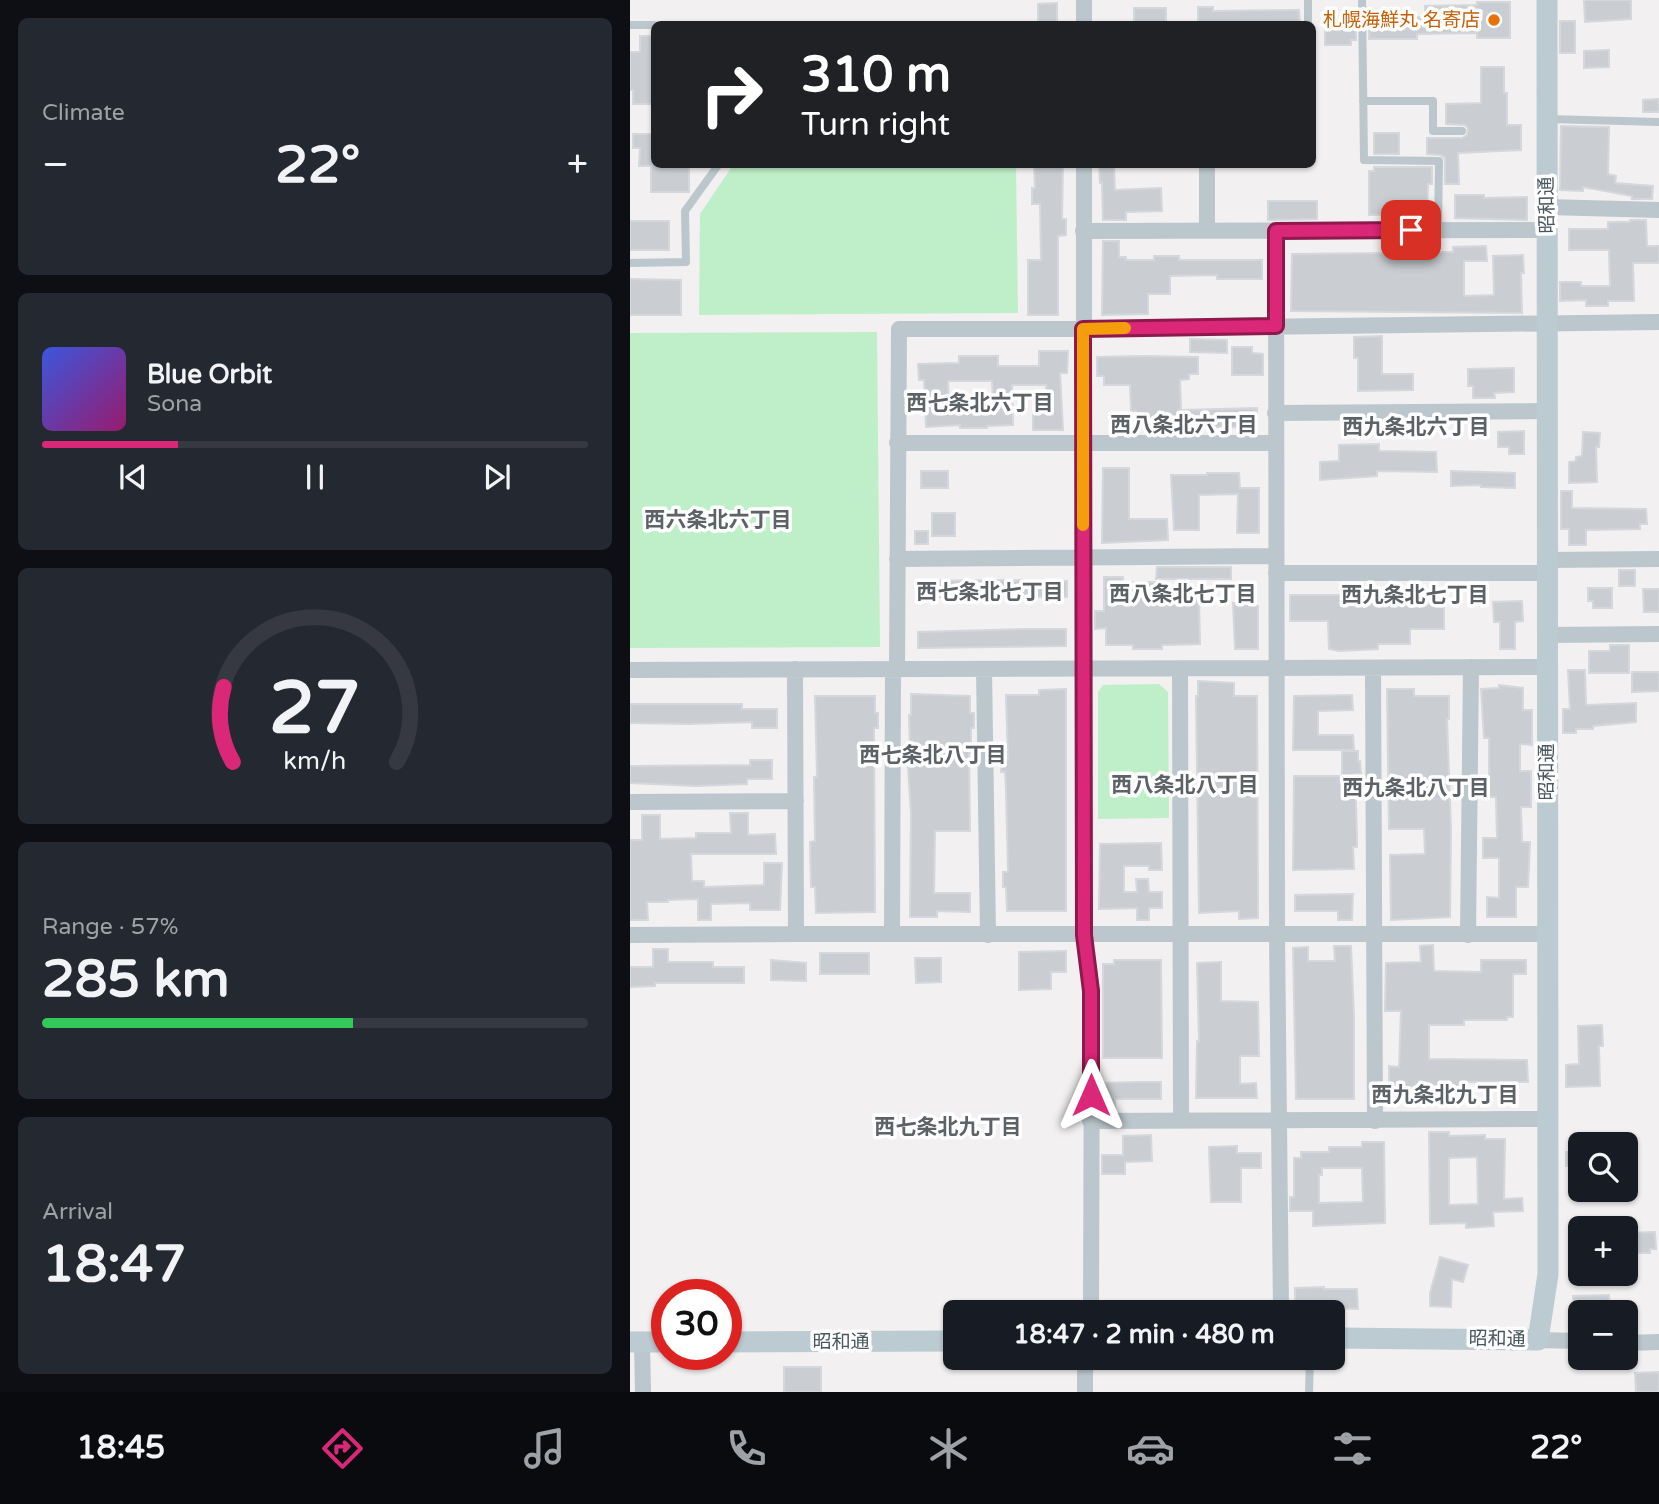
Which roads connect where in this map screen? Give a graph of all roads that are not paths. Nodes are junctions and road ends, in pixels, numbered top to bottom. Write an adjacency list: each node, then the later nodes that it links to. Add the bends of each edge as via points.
1 (1084, 0): 5 (street)
2 (1308, 0): 6 (lane)
3 (1362, 0): 9 (lane)
4 (1547, 0): 10 (street, 昭和通)
5 (1084, 21)
6 (1308, 21)
7 (630, 25): 8 (lane)
8 (651, 25)
9 (1363, 101): 12 (lane, via 1433,101 1433,131); 19 (lane, via 1364,160 1438,161)
10 (1546, 119): 11 (lane); 16 (street, 昭和通)
11 (1659, 122)
12 (1462, 131)
13 (716, 168): 23 (lane, via 685,211 686,262)
14 (1084, 168): 21 (street)
15 (1206, 168): 18 (street)
16 (1547, 207): 17 (street); 20 (street, 昭和通)
17 (1659, 211)
18 (1207, 230): 21 (street); 22 (street)
19 (1438, 230): 20 (street); 22 (street)
20 (1548, 230): 25 (street, 昭和通)
21 (1083, 231): 27 (street)
22 (1276, 231): 26 (street)
23 (630, 263)
24 (1659, 322): 25 (street)
25 (1548, 324): 26 (street); 28 (street, 昭和通)
26 (1276, 326): 27 (street); 29 (street)
27 (1083, 329): 30 (street, via 899,329); 31 (street)
28 (1548, 411): 29 (street); 37 (street, 昭和通)
29 (1275, 413): 32 (street)
30 (897, 443): 31 (street); 35 (street)
31 (1083, 443): 32 (street); 34 (street)
32 (1275, 443): 33 (street)
33 (1276, 556): 34 (street); 38 (street)
34 (1083, 558): 35 (street); 49 (street)
35 (897, 559): 47 (street)
36 (1659, 559): 37 (street)
37 (1547, 566): 38 (street); 40 (street, 昭和通)
38 (1276, 573): 44 (street)
39 (1659, 634): 40 (street)
40 (1547, 635): 42 (street, 昭和通)
41 (1471, 667): 42 (street); 45 (street); 62 (street)
42 (1547, 667): 57 (street, 昭和通)
43 (1180, 668): 44 (street); 49 (street); 55 (street)
44 (1276, 668): 45 (street); 56 (street)
45 (1373, 668): 61 (street)
46 (795, 669): 47 (street); 50 (street); 51 (street)
47 (895, 669): 48 (street); 54 (street)
48 (984, 669): 49 (street); 59 (street)
49 (1085, 669): 60 (street)
50 (630, 670)
51 (796, 801): 52 (street); 53 (street)
52 (630, 802)
53 (796, 934): 54 (street); 58 (street)
54 (892, 934): 59 (street)
55 (1181, 934): 56 (street); 60 (street); 64 (street)
56 (1277, 934): 61 (street); 66 (street)
57 (1546, 934): 62 (street); 63 (street, 昭和通)
58 (630, 935)
59 (988, 935): 60 (street)
60 (1084, 935): 65 (street, via 1091,991)
61 (1373, 935): 62 (street); 67 (street)
62 (1468, 935)
63 (1549, 1119): 67 (street); 71 (street, 昭和通, via 1548,1274)
64 (1181, 1120): 65 (street); 66 (street)
65 (1090, 1121): 68 (street)
66 (1279, 1121): 67 (street); 69 (street)
67 (1375, 1121)
68 (1091, 1300)
69 (1281, 1300)
70 (1345, 1338): 71 (street, 昭和通)
71 (1538, 1339): 72 (street)
72 (1568, 1340)
73 (943, 1341): 75 (street, 昭和通)
74 (636, 1342): 80 (street)
75 (742, 1342)
76 (1659, 1342): 77 (street)
77 (1638, 1343)
78 (1085, 1370): 81 (street)
79 (1311, 1370): 82 (lane)
80 (643, 1392)
81 (1084, 1392)
82 (1310, 1392)

